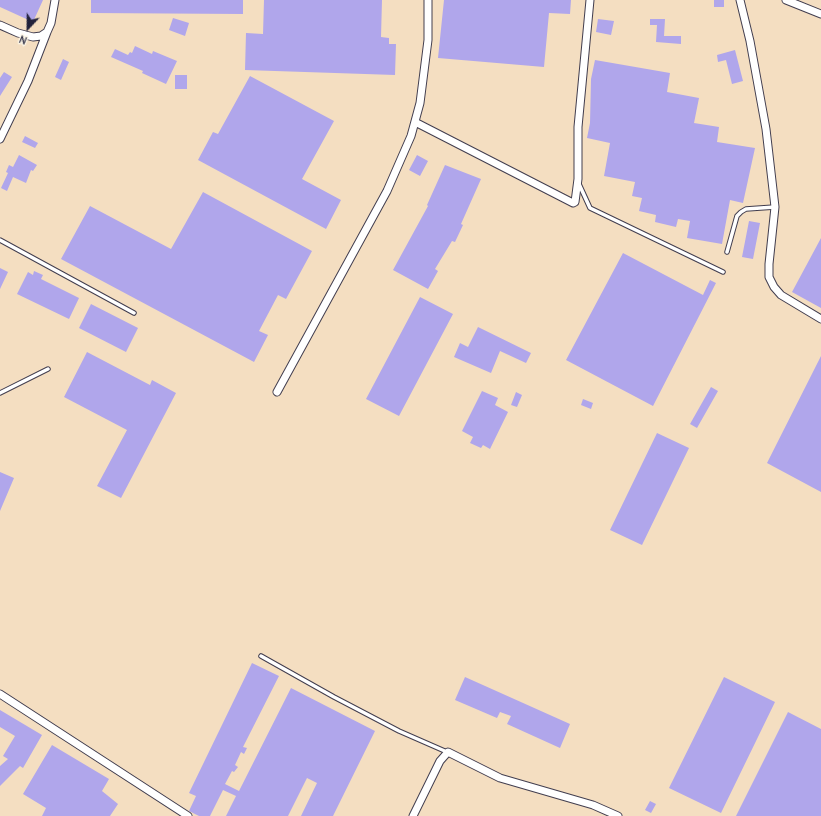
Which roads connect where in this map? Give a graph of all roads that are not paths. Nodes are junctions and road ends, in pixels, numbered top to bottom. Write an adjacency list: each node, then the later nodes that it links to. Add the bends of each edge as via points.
1 (55, 0): 8 (street, via 51,23)
2 (428, 0): 9 (street, via 428,40)
3 (590, 0): 11 (street, via 578,127)
4 (740, 0): 12 (street, via 766,128)
5 (786, 0): 6 (street)
6 (821, 14)
7 (0, 25): 8 (street, via 32,37)
8 (44, 36): 10 (street, via 28,81)
9 (415, 122): 11 (street, via 573,203 577,199); 19 (street, via 387,191)
10 (0, 139)
11 (578, 183): 15 (lane, via 590,208)
12 (775, 207): 14 (lane, via 746,209 741,212 737,216); 17 (street, via 769,276 781,295)
13 (0, 240): 16 (lane)
14 (727, 252)
15 (723, 272)
16 (134, 313)
17 (821, 319)
18 (48, 369): 20 (lane)
19 (277, 392)
20 (0, 393)
21 (261, 656): 23 (lane, via 399,731)
22 (0, 694): 24 (street)
23 (448, 752): 25 (street, via 440,761); 26 (street, via 500,778 593,805)
24 (188, 816)
25 (413, 816)
26 (618, 816)

